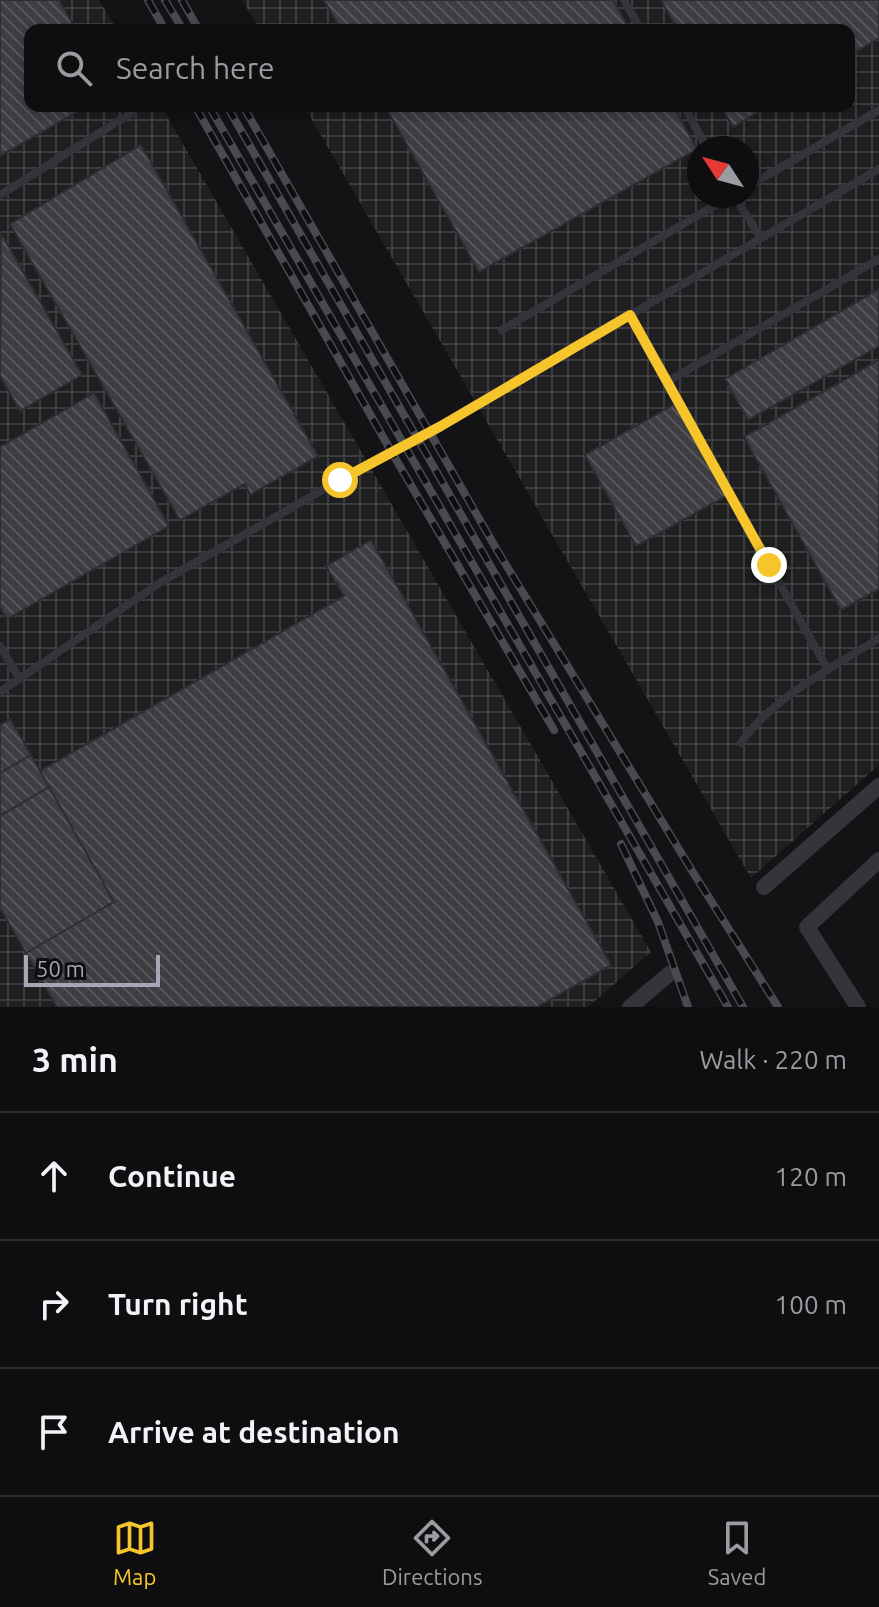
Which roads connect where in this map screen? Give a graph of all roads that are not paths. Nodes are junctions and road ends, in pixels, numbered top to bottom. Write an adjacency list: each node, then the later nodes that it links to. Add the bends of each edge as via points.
1 (624, 0): 2 (lane)
2 (638, 24)
3 (879, 110): 8 (lane)
4 (133, 112): 9 (lane)
5 (687, 112): 6 (lane)
6 (700, 136)
7 (879, 169): 12 (lane)
8 (759, 180)
9 (0, 195)
10 (712, 208): 15 (lane)
11 (741, 208): 12 (lane)
12 (761, 238): 14 (lane)
13 (879, 259): 16 (lane)
14 (630, 315): 16 (lane); 20 (lane, via 161,582)
15 (502, 330)
16 (667, 382): 19 (lane)
17 (879, 638): 19 (lane)
18 (0, 646): 20 (lane)
19 (828, 670): 22 (lane, via 773,708)
20 (19, 678): 21 (lane)
21 (0, 692)
22 (741, 743)
23 (879, 786): 25 (street)
24 (879, 860): 28 (street, via 807,927)
25 (764, 887)
26 (669, 974): 27 (street)
27 (630, 1007)
28 (858, 1007)

